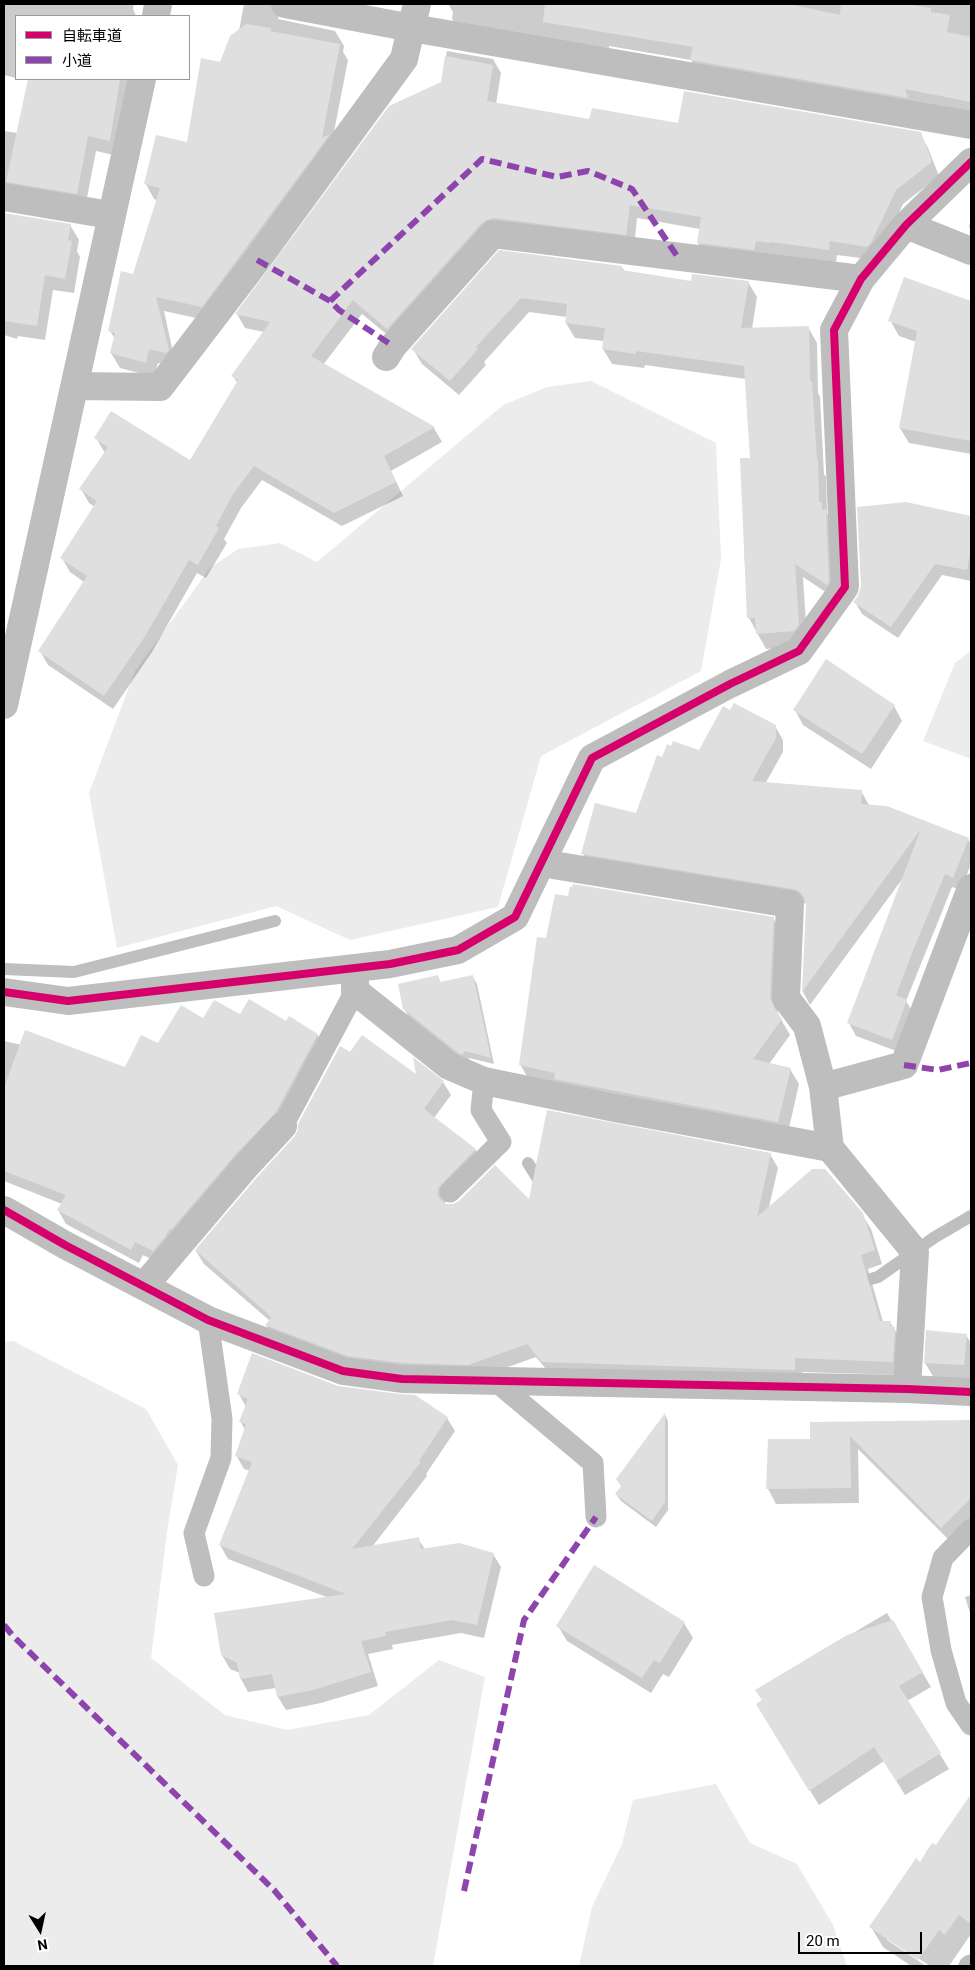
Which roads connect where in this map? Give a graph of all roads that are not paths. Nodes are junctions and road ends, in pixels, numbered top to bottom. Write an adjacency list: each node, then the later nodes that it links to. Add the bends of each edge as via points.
1 (285, 4): 2 (street)
2 (414, 16): 4 (street); 12 (street, via 404,59 160,387)
3 (142, 80): 7 (street)
4 (971, 125)
5 (971, 162): 8 (street)
6 (4, 197): 7 (street)
7 (110, 215): 12 (street)
8 (906, 225): 9 (street); 10 (street)
9 (971, 251)
10 (861, 279): 11 (street, via 493,234); 14 (street, via 834,330 845,587 799,650 592,758)
11 (386, 357)
12 (75, 386): 13 (street)
13 (4, 705)
14 (541, 863): 16 (street, via 515,917 458,950 390,964); 19 (street, via 790,904 786,998 807,1026)
15 (971, 888): 19 (street, via 904,1065)
16 (355, 980): 17 (street, via 68,1001); 18 (street, via 449,1066); 20 (lane)
17 (4, 992)
18 (484, 1081): 21 (street); 22 (lane, via 482,1110 501,1142)
19 (823, 1087): 21 (street)
20 (283, 1126): 24 (street)
21 (830, 1148): 27 (street, via 915,1252)
22 (450, 1192)
23 (4, 1210): 24 (street, via 65,1246)
24 (144, 1286): 25 (street)
25 (208, 1320): 26 (street, via 344,1371 402,1379); 31 (lane, via 222,1420 221,1458 194,1534)
26 (494, 1380): 27 (street); 29 (lane, via 593,1462)
27 (907, 1389): 28 (street)
28 (971, 1392)
29 (596, 1517)
30 (971, 1529): 32 (lane, via 943,1558 932,1597 941,1650 956,1703)
31 (204, 1576)
32 (971, 1725)

